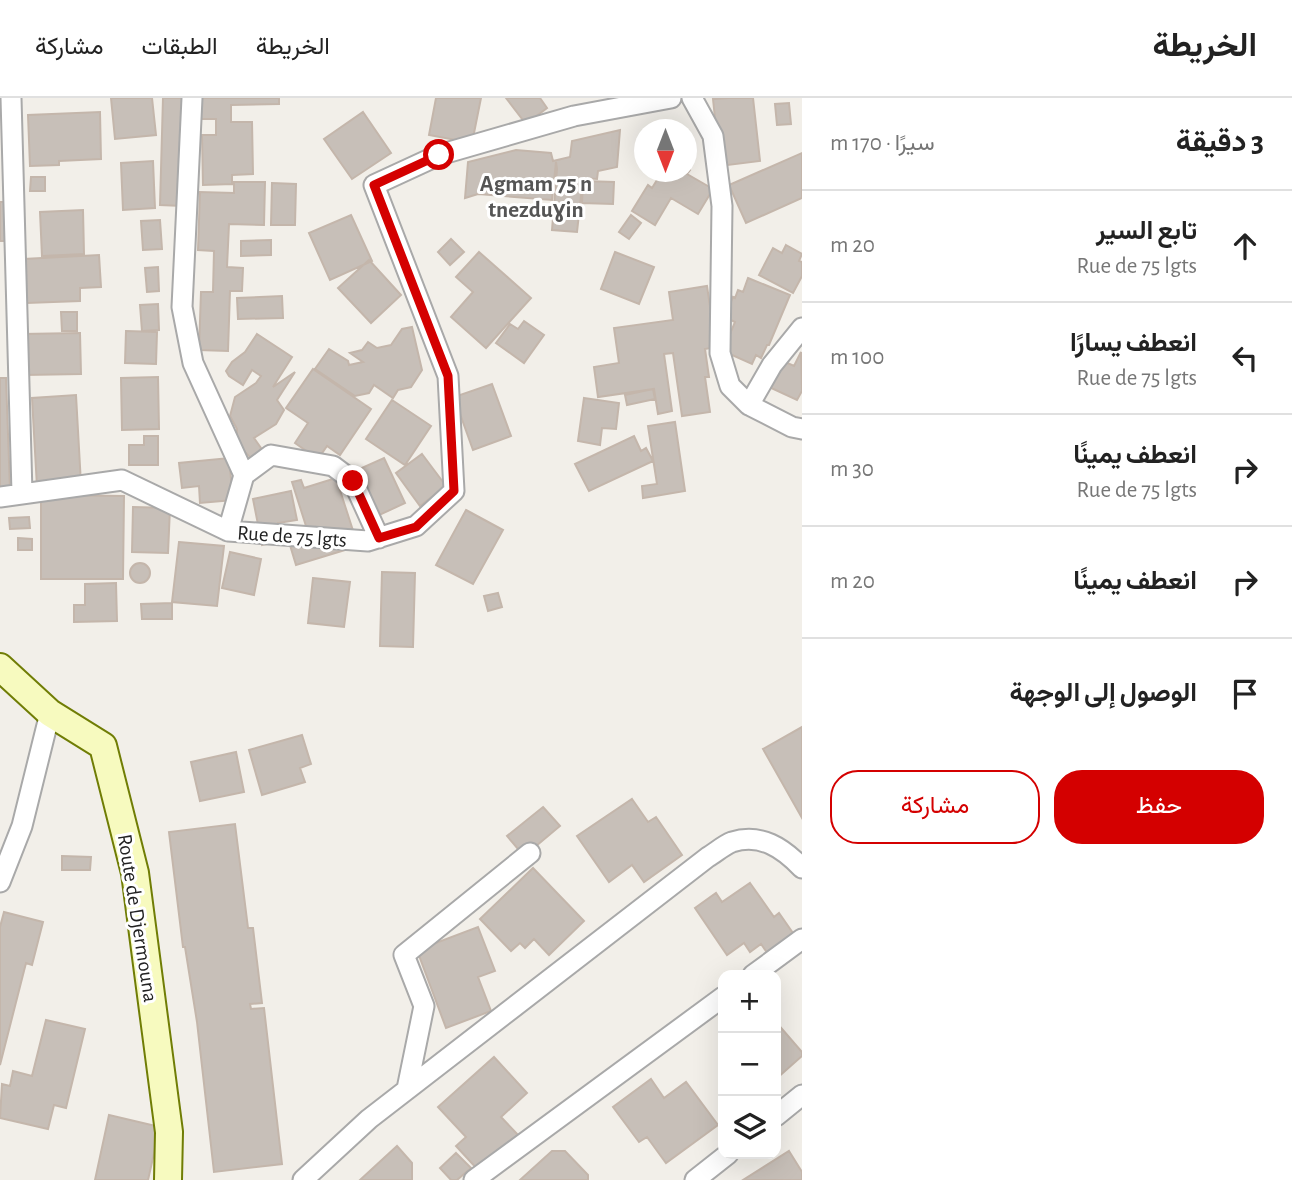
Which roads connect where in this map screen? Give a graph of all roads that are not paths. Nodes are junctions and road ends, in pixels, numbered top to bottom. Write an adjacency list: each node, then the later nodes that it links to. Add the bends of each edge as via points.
1 (11, 98): 9 (street)
2 (192, 98): 8 (street, via 182,307 193,363)
3 (671, 98): 12 (street, Rue de 75 lgts, via 573,116 439,155 374,185 448,376 454,491 416,527)
4 (692, 98): 6 (street, via 713,136 722,206 720,353 730,386)
5 (802, 328): 6 (street, via 772,365)
6 (749, 405): 7 (street)
7 (802, 429)
8 (244, 475): 11 (street); 12 (street, via 271,455 333,466 353,481)
9 (22, 493): 10 (street, Rue de 75 lgts); 11 (street, Rue de 75 lgts, via 121,480)
10 (0, 497)
11 (228, 531): 12 (street, Rue de 75 lgts, via 368,541)
12 (379, 538)
13 (0, 667): 14 (street, Route de Djermouna)
14 (50, 713): 17 (street, via 22,826); 25 (street, Route de Djermouna, via 103,746 135,873 169,1132)
15 (530, 853): 21 (street, via 404,955 424,1006)
16 (802, 868): 21 (street, via 785,851 762,840 732,842)
17 (0, 882)
18 (802, 939): 19 (street)
19 (759, 970)
20 (718, 1001): 27 (street)
21 (407, 1089): 26 (street)
22 (802, 1096): 23 (street)
23 (781, 1112)
24 (722, 1159): 28 (street)
25 (168, 1180)
26 (303, 1180)
27 (474, 1180)
28 (695, 1180)

